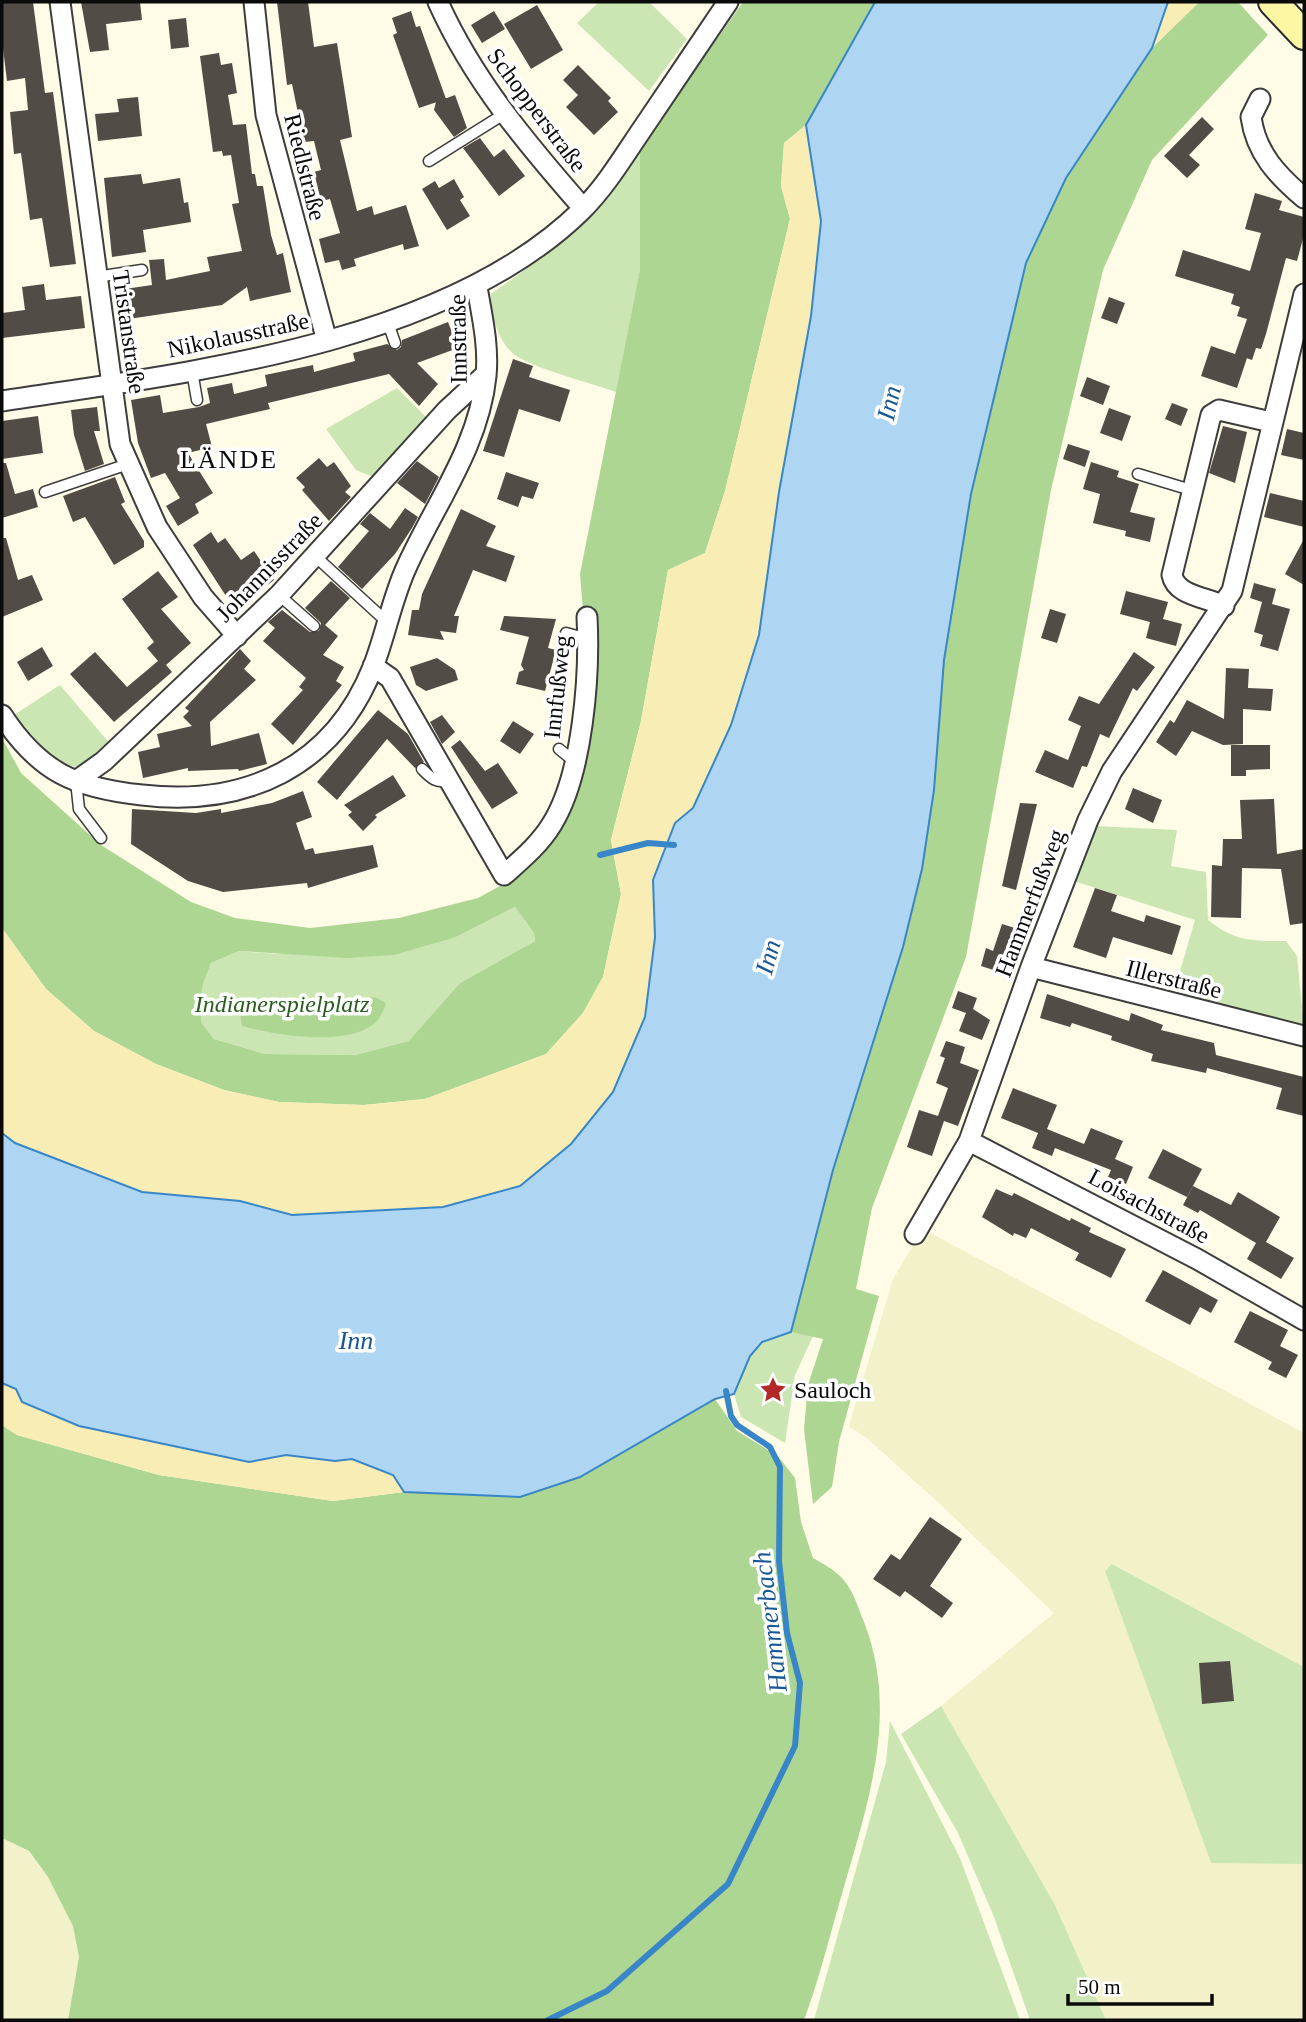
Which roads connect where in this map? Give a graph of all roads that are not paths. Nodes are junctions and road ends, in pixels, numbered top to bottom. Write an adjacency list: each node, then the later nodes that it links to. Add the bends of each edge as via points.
1 (60, 2): 13 (street, Tristanstraße)
2 (254, 2): 17 (street, Riedlstraße, via 266,115)
3 (438, 2): 8 (street, Schopperstraße, via 464,54)
4 (728, 2): 11 (street, Innstraße, via 612,173)
5 (1273, 2): 6 (main road)
6 (1304, 35)
7 (1260, 99): 10 (street, via 1251,117 1260,150)
8 (504, 114): 9 (lane); 11 (street, Schopperstraße)
9 (429, 161)
10 (1304, 198)
11 (583, 208): 14 (street, Innstraße, via 539,248)
12 (142, 271): 13 (lane)
13 (96, 277): 21 (street, Tristanstraße)
14 (477, 287): 16 (street, Nikolausstraße); 20 (street, Innstraße)
15 (1304, 294): 24 (street, Hammerfußweg)
16 (387, 320): 17 (street, Nikolausstraße); 18 (lane)
17 (327, 341): 19 (street, Nikolausstraße)
18 (395, 343)
19 (192, 371): 21 (street, Nikolausstraße); 22 (lane)
20 (486, 374): 29 (street, Johannisstraße, via 447,410); 33 (street, Innstraße, via 464,453 401,578)
21 (112, 384): 23 (street, Nikolausstraße); 25 (street, Tristanstraße, via 120,444)
22 (197, 400)
23 (2, 401)
24 (1271, 422): 27 (street, via 1219,410 1212,415); 31 (street, Hammerfußweg, via 1232,591)
25 (128, 464): 28 (lane); 36 (street, Tristanstraße, via 157,527 203,597)
26 (1138, 474): 27 (lane)
27 (1191, 490): 31 (street, via 1173,582 1178,589)
28 (45, 492)
29 (315, 556): 30 (street, Johannisstraße); 33 (lane)
30 (279, 595): 34 (lane); 36 (street, Johannisstraße)
31 (1224, 606): 44 (street, Hammerfußweg, via 1112,771)
32 (587, 617): 37 (street, Innfußweg)
33 (387, 623): 38 (street, Innstraße)
34 (314, 626)
35 (566, 633): 37 (lane)
36 (237, 636): 42 (street, Johannisstraße, via 104,761)
37 (588, 639): 41 (street, Innfußweg, via 586,687 566,755 563,805 535,847 505,876)
38 (373, 666): 41 (street, via 390,678); 42 (street, Innstraße, via 346,716 321,746 277,777 178,796 125,793)
39 (2, 715): 42 (street, Innstraße, via 36,759)
40 (422, 769): 41 (lane, via 433,780)
41 (448, 780)
42 (76, 781): 43 (lane, via 79,809)
43 (102, 838)
44 (1031, 967): 45 (street, Illerstraße); 46 (street, Hammerfußweg)
45 (1304, 1036)
46 (969, 1141): 47 (street, Hammerfußweg); 48 (street, Loisachstraße)
47 (915, 1234)
48 (1304, 1320)

